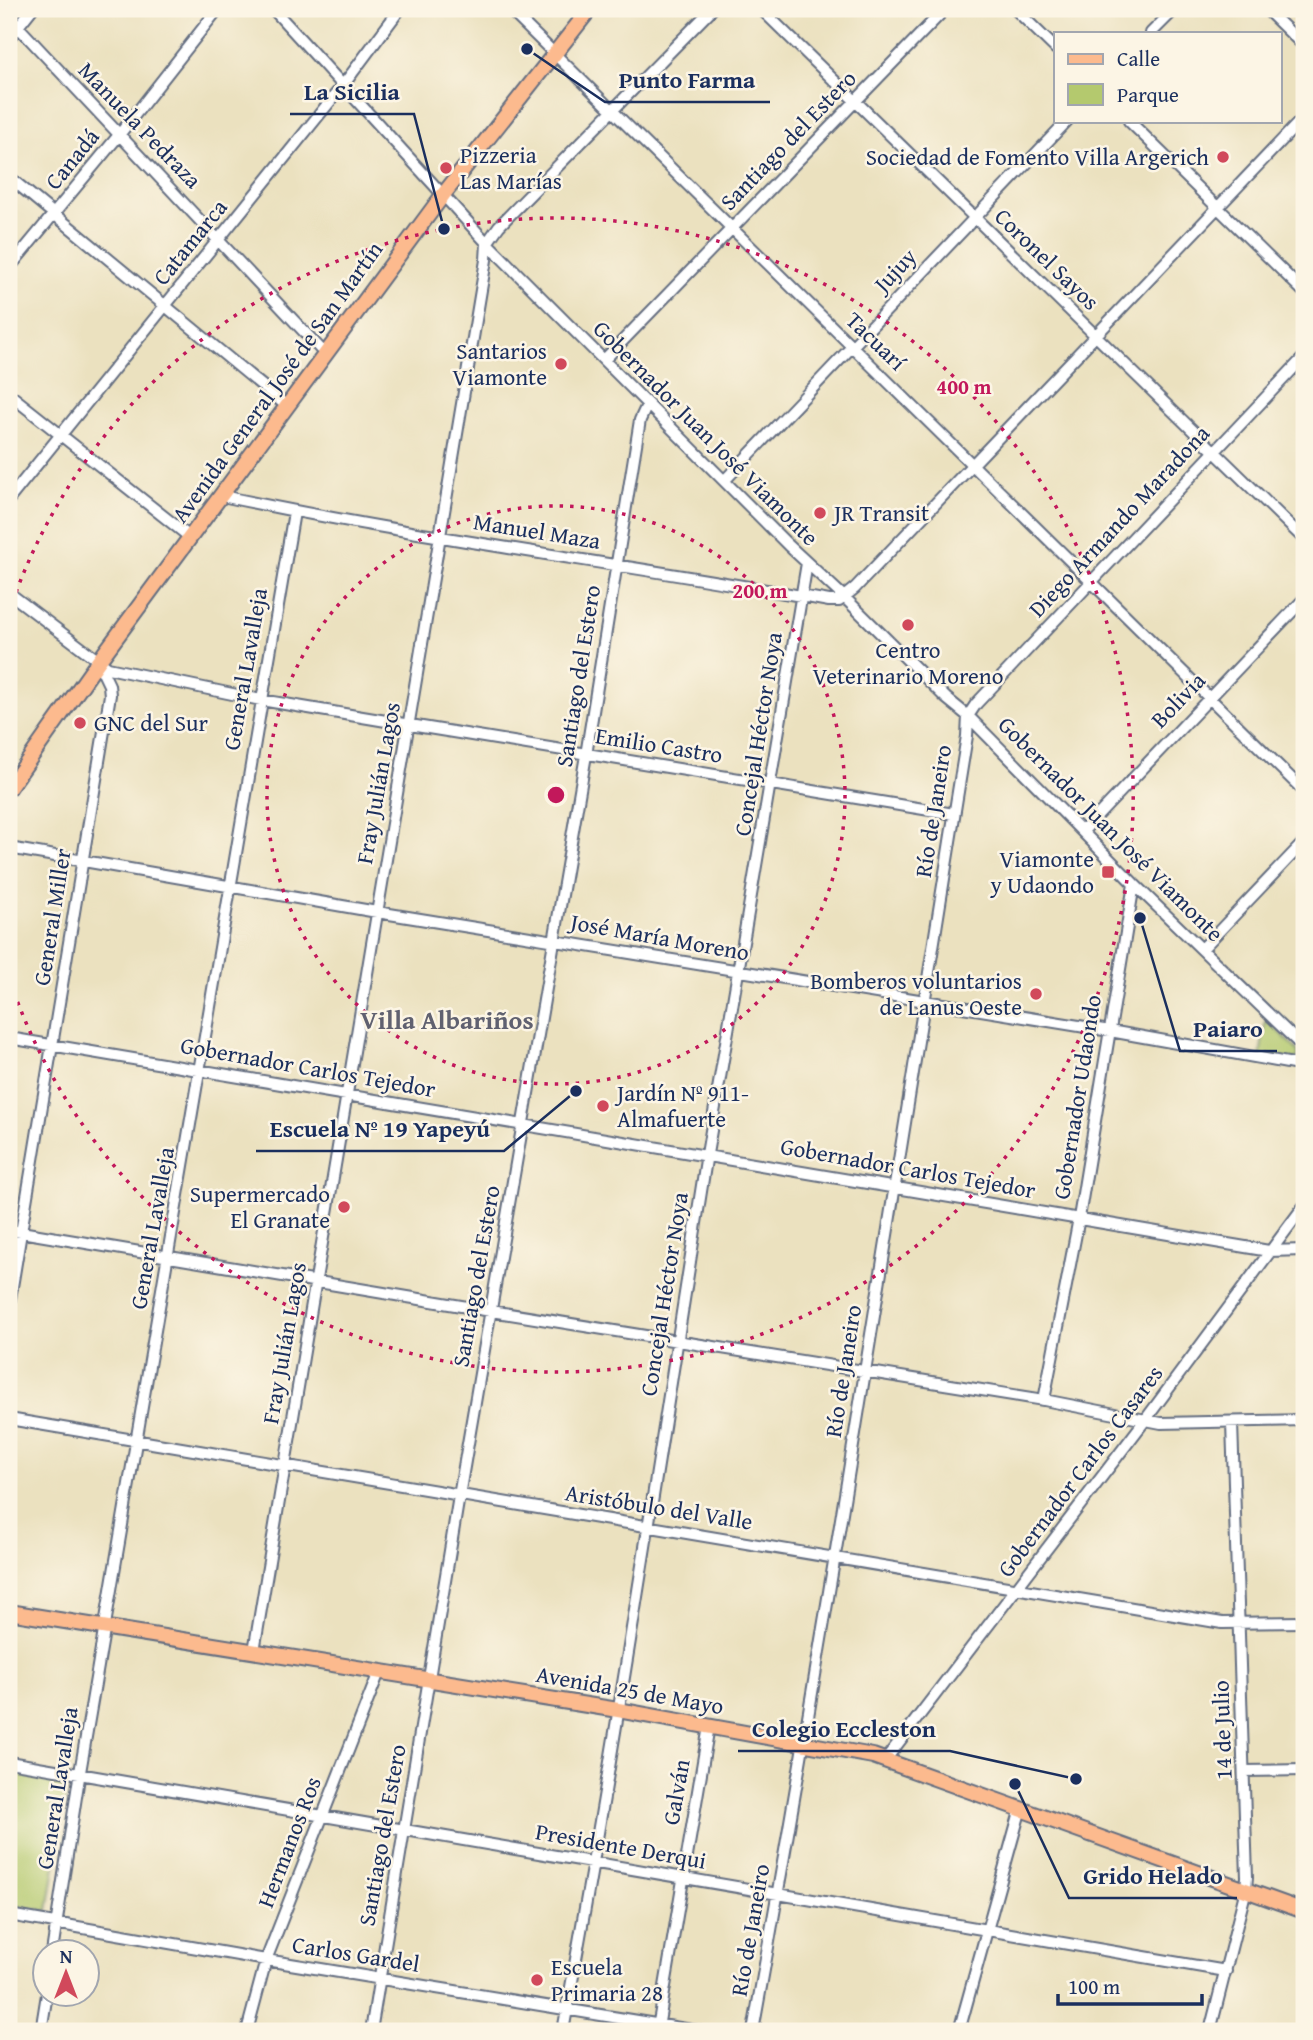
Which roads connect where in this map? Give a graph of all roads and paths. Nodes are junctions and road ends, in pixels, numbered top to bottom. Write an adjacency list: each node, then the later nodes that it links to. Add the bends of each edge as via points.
1 (32, 9): 14 (street)
2 (218, 9): 26 (street, Canadá)
3 (273, 9): 20 (street, Gobernador Juan José Viamonte)
4 (400, 9): 20 (street, Catamarca)
5 (509, 9): 19 (street, Tacuarí)
6 (590, 9): 19 (main road, Avenida General José de San Martín)
7 (712, 9): 22 (street)
8 (761, 9): 21 (street, Coronel Sayos)
9 (944, 9): 21 (street, Santiago del Estero)
10 (1015, 9): 18 (street)
11 (1175, 9): 15 (street)
12 (1266, 9): 17 (street)
13 (9, 17): 14 (street, Manuela Pedraza)
14 (18, 27): 16 (street); 26 (street, Manuela Pedraza)
15 (1152, 32)
16 (9, 38)
17 (1304, 46)
18 (1054, 47)
19 (555, 53): 22 (street, Tacuarí); 28 (main road, Avenida General José de San Martín)
20 (344, 84): 28 (street, Gobernador Juan José Viamonte); 33 (street, Catamarca)
21 (854, 102): 31 (street, Coronel Sayos); 32 (street, Santiago del Estero)
22 (613, 112): 32 (street, Tacuarí); 34 (street)
23 (1304, 117): 29 (street)
24 (1066, 122): 31 (street, Jujuy)
25 (1130, 122): 29 (street)
26 (119, 135): 30 (street, Canadá); 33 (street, Manuela Pedraza)
27 (9, 177): 30 (street)
28 (443, 195): 34 (street, Gobernador Juan José Viamonte); 40 (main road, Avenida General José de San Martín)
29 (1217, 208): 36 (street); 38 (street)
30 (55, 213): 35 (street, Canadá); 37 (street)
31 (974, 217): 38 (street, Coronel Sayos); 39 (street, Jujuy)
32 (732, 229): 39 (street, Tacuarí); 42 (street, Santiago del Estero)
33 (219, 240): 37 (street, Catamarca); 40 (street, Manuela Pedraza)
34 (487, 243): 42 (street, Gobernador Juan José Viamonte); 53 (street, Fray Julián Lagos)
35 (9, 268)
36 (1304, 292)
37 (167, 305): 45 (street); 46 (street, Catamarca)
38 (1095, 335): 47 (street, Coronel Sayos); 48 (street)
39 (852, 346): 48 (street, Tacuarí); 49 (street, Jujuy)
40 (326, 355): 45 (main road, Avenida General José de San Martín)
41 (1304, 357): 47 (street, Diego Armando Maradona)
42 (604, 360): 44 (street, Gobernador Juan José Viamonte)
43 (9, 394): 46 (street)
44 (647, 405): 49 (street, Gobernador Juan José Viamonte); 57 (street, Santiago del Estero, via 640,420)
45 (288, 407): 50 (main road, Avenida General José de San Martín)
46 (62, 436): 51 (street, Catamarca); 54 (street)
47 (1214, 450): 55 (street, Coronel Sayos); 58 (street, Diego Armando Maradona)
48 (972, 464): 58 (street, Tacuarí); 61 (street)
49 (725, 481): 56 (street, Gobernador Juan José Viamonte)
50 (222, 496): 52 (street, Manuel Maza); 54 (main road, Avenida General José de San Martín)
51 (9, 499)
52 (294, 512): 53 (street, Manuel Maza); 65 (street, General Lavalleja)
53 (440, 537): 57 (street, Manuel Maza); 67 (street, Fray Julián Lagos)
54 (191, 538): 63 (main road, Avenida General José de San Martín)
55 (1304, 539)
56 (807, 563): 60 (street, Concejal Héctor Noya); 61 (street, Gobernador Juan José Viamonte)
57 (617, 566): 60 (street, Manuel Maza); 68 (street, Santiago del Estero)
58 (1091, 580): 64 (street, Tacuarí); 66 (street, Diego Armando Maradona)
59 (9, 593): 63 (street, Emilio Castro)
60 (802, 596): 61 (street, Manuel Maza, via 830,601); 69 (street, Concejal Héctor Noya)
61 (845, 598): 66 (street, Gobernador Juan José Viamonte)
62 (1304, 599): 64 (street, Bolivia)
63 (99, 662): 65 (street, Emilio Castro, via 108,668); 70 (main road, Avenida General José de San Martín); 76 (street, General Miller, via 110,695)
64 (1210, 697): 71 (street, Tacuarí); 73 (street, Bolivia)
65 (261, 700): 67 (street, Emilio Castro); 78 (street, General Lavalleja)
66 (968, 716): 72 (street, Río de Janeiro); 73 (street, Gobernador Juan José Viamonte)
67 (410, 725): 68 (street, Emilio Castro); 79 (street, Fray Julián Lagos)
68 (586, 755): 69 (street, Emilio Castro); 80 (street, Santiago del Estero)
69 (772, 785): 72 (street, Emilio Castro); 82 (street, Concejal Héctor Noya)
70 (9, 788)
71 (1304, 791)
72 (954, 814): 83 (street, Río de Janeiro)
73 (1083, 831): 77 (street, Gobernador Juan José Viamonte)
74 (1304, 842): 81 (street)
75 (9, 848): 76 (street, José María Moreno)
76 (82, 862): 78 (street, José María Moreno); 86 (street, General Miller)
77 (1134, 884): 81 (street, Gobernador Juan José Viamonte); 84 (street, Gobernador Udaondo)
78 (230, 886): 79 (street, José María Moreno); 89 (street, General Lavalleja)
79 (377, 912): 80 (street, José María Moreno); 90 (street, Fray Julián Lagos)
80 (554, 941): 82 (street, José María Moreno); 91 (street, Santiago del Estero)
81 (1202, 949): 87 (street, Gobernador Juan José Viamonte)
82 (739, 972): 83 (street, José María Moreno); 92 (street, Concejal Héctor Noya)
83 (923, 1002): 84 (street, José María Moreno); 93 (street, Río de Janeiro)
84 (1110, 1031): 88 (street, José María Moreno); 95 (street, Gobernador Udaondo)
85 (9, 1038): 86 (street, Gobernador Carlos Tejedor)
86 (53, 1045): 89 (street, Gobernador Carlos Tejedor); 97 (street, General Miller)
87 (1304, 1048)
88 (1304, 1066)
89 (200, 1070): 90 (street, Gobernador Carlos Tejedor); 100 (street, General Lavalleja)
90 (347, 1096): 91 (street, Gobernador Carlos Tejedor); 101 (street, Fray Julián Lagos)
91 (522, 1124): 92 (street, Gobernador Carlos Tejedor); 103 (street, Santiago del Estero)
92 (707, 1155): 93 (street, Gobernador Carlos Tejedor); 104 (street, Concejal Héctor Noya)
93 (895, 1187): 95 (street, Gobernador Carlos Tejedor); 105 (street, Río de Janeiro)
94 (1304, 1206): 99 (street, Gobernador Carlos Casares)
95 (1079, 1218): 99 (street, Gobernador Carlos Tejedor); 106 (street, Gobernador Udaondo)
96 (9, 1230): 97 (street)
97 (22, 1232): 100 (street); 102 (street, General Miller)
98 (1304, 1250): 99 (street, Gobernador Carlos Tejedor)
99 (1269, 1251): 108 (street, Gobernador Carlos Casares)
100 (168, 1256): 101 (street); 111 (street, General Lavalleja)
101 (316, 1280): 103 (street); 112 (street, Fray Julián Lagos)
102 (9, 1305)
103 (491, 1311): 104 (street); 113 (street, Santiago del Estero)
104 (678, 1341): 105 (street); 114 (street, Concejal Héctor Noya)
105 (864, 1370): 106 (street); 115 (street, Río de Janeiro)
106 (1044, 1400): 108 (street)
107 (9, 1419): 111 (street, Aristóbulo del Valle)
108 (1146, 1419): 110 (street, via 1170,1424); 116 (street, Gobernador Carlos Casares)
109 (1304, 1420): 110 (street)
110 (1232, 1423): 119 (street, 14 de Julio)
111 (138, 1441): 112 (street, Aristóbulo del Valle); 120 (street, General Lavalleja)
112 (285, 1465): 113 (street, Aristóbulo del Valle); 121 (street, Fray Julián Lagos)
113 (459, 1496): 114 (street, Aristóbulo del Valle); 123 (street, Santiago del Estero)
114 (647, 1525): 115 (street, Aristóbulo del Valle); 124 (street, Concejal Héctor Noya)
115 (833, 1556): 116 (street, Aristóbulo del Valle); 126 (street, Río de Janeiro)
116 (1018, 1587): 119 (street, Aristóbulo del Valle); 127 (street, Gobernador Carlos Casares)
117 (9, 1612): 120 (main road, Avenida 25 de Mayo)
118 (1304, 1622): 119 (street, Aristóbulo del Valle)
119 (1240, 1624): 130 (street, 14 de Julio)
120 (105, 1628): 121 (main road, Avenida 25 de Mayo); 131 (street, General Lavalleja)
121 (254, 1651): 122 (main road, Avenida 25 de Mayo)
122 (379, 1672): 123 (main road, Avenida 25 de Mayo); 133 (street, Hermanos Ros)
123 (430, 1680): 124 (main road, Avenida 25 de Mayo); 134 (street, Santiago del Estero)
124 (618, 1710): 125 (main road, Avenida 25 de Mayo); 135 (street, Concejal Héctor Noya)
125 (709, 1726): 126 (main road, Avenida 25 de Mayo); 136 (street, Galván)
126 (802, 1743): 127 (main road, Avenida 25 de Mayo); 138 (street, Río de Janeiro)
127 (886, 1759): 132 (main road, Avenida 25 de Mayo)
128 (9, 1762): 131 (street, Presidente Derqui)
129 (1304, 1770): 130 (street)
130 (1244, 1771): 137 (street, 14 de Julio)
131 (81, 1773): 133 (street, Presidente Derqui); 141 (street, General Lavalleja)
132 (1021, 1808): 137 (main road, Avenida 25 de Mayo); 142 (street)
133 (322, 1816): 134 (street, Presidente Derqui); 144 (street, Hermanos Ros)
134 (404, 1831): 135 (street, Presidente Derqui); 146 (street, Santiago del Estero)
135 (592, 1862): 136 (street, Presidente Derqui); 148 (street, Concejal Héctor Noya)
136 (683, 1878): 138 (street, Presidente Derqui); 149 (street, Galván)
137 (1246, 1889): 139 (main road, Avenida 25 de Mayo); 145 (street, 14 de Julio)
138 (778, 1894): 142 (street, Presidente Derqui); 155 (street, Río de Janeiro)
139 (1304, 1911)
140 (9, 1915): 141 (street, Carlos Gardel)
141 (56, 1923): 143 (street, General Lavalleja); 144 (street, Carlos Gardel)
142 (985, 1931): 145 (street, Presidente Derqui); 156 (street)
143 (54, 1938)
144 (266, 1960): 146 (street, Carlos Gardel); 151 (street, Hermanos Ros)
145 (1226, 1971): 157 (street, 14 de Julio)
146 (379, 1979): 148 (street, Carlos Gardel); 152 (street, Santiago del Estero)
147 (45, 2008): 150 (street)
148 (567, 2009): 149 (street, Carlos Gardel); 153 (street, Concejal Héctor Noya)
149 (658, 2028): 154 (street, Carlos Gardel)
150 (41, 2031)
151 (247, 2031)
152 (371, 2031)
153 (563, 2031)
154 (698, 2031)
155 (753, 2031)
156 (959, 2031)
157 (1210, 2031)

